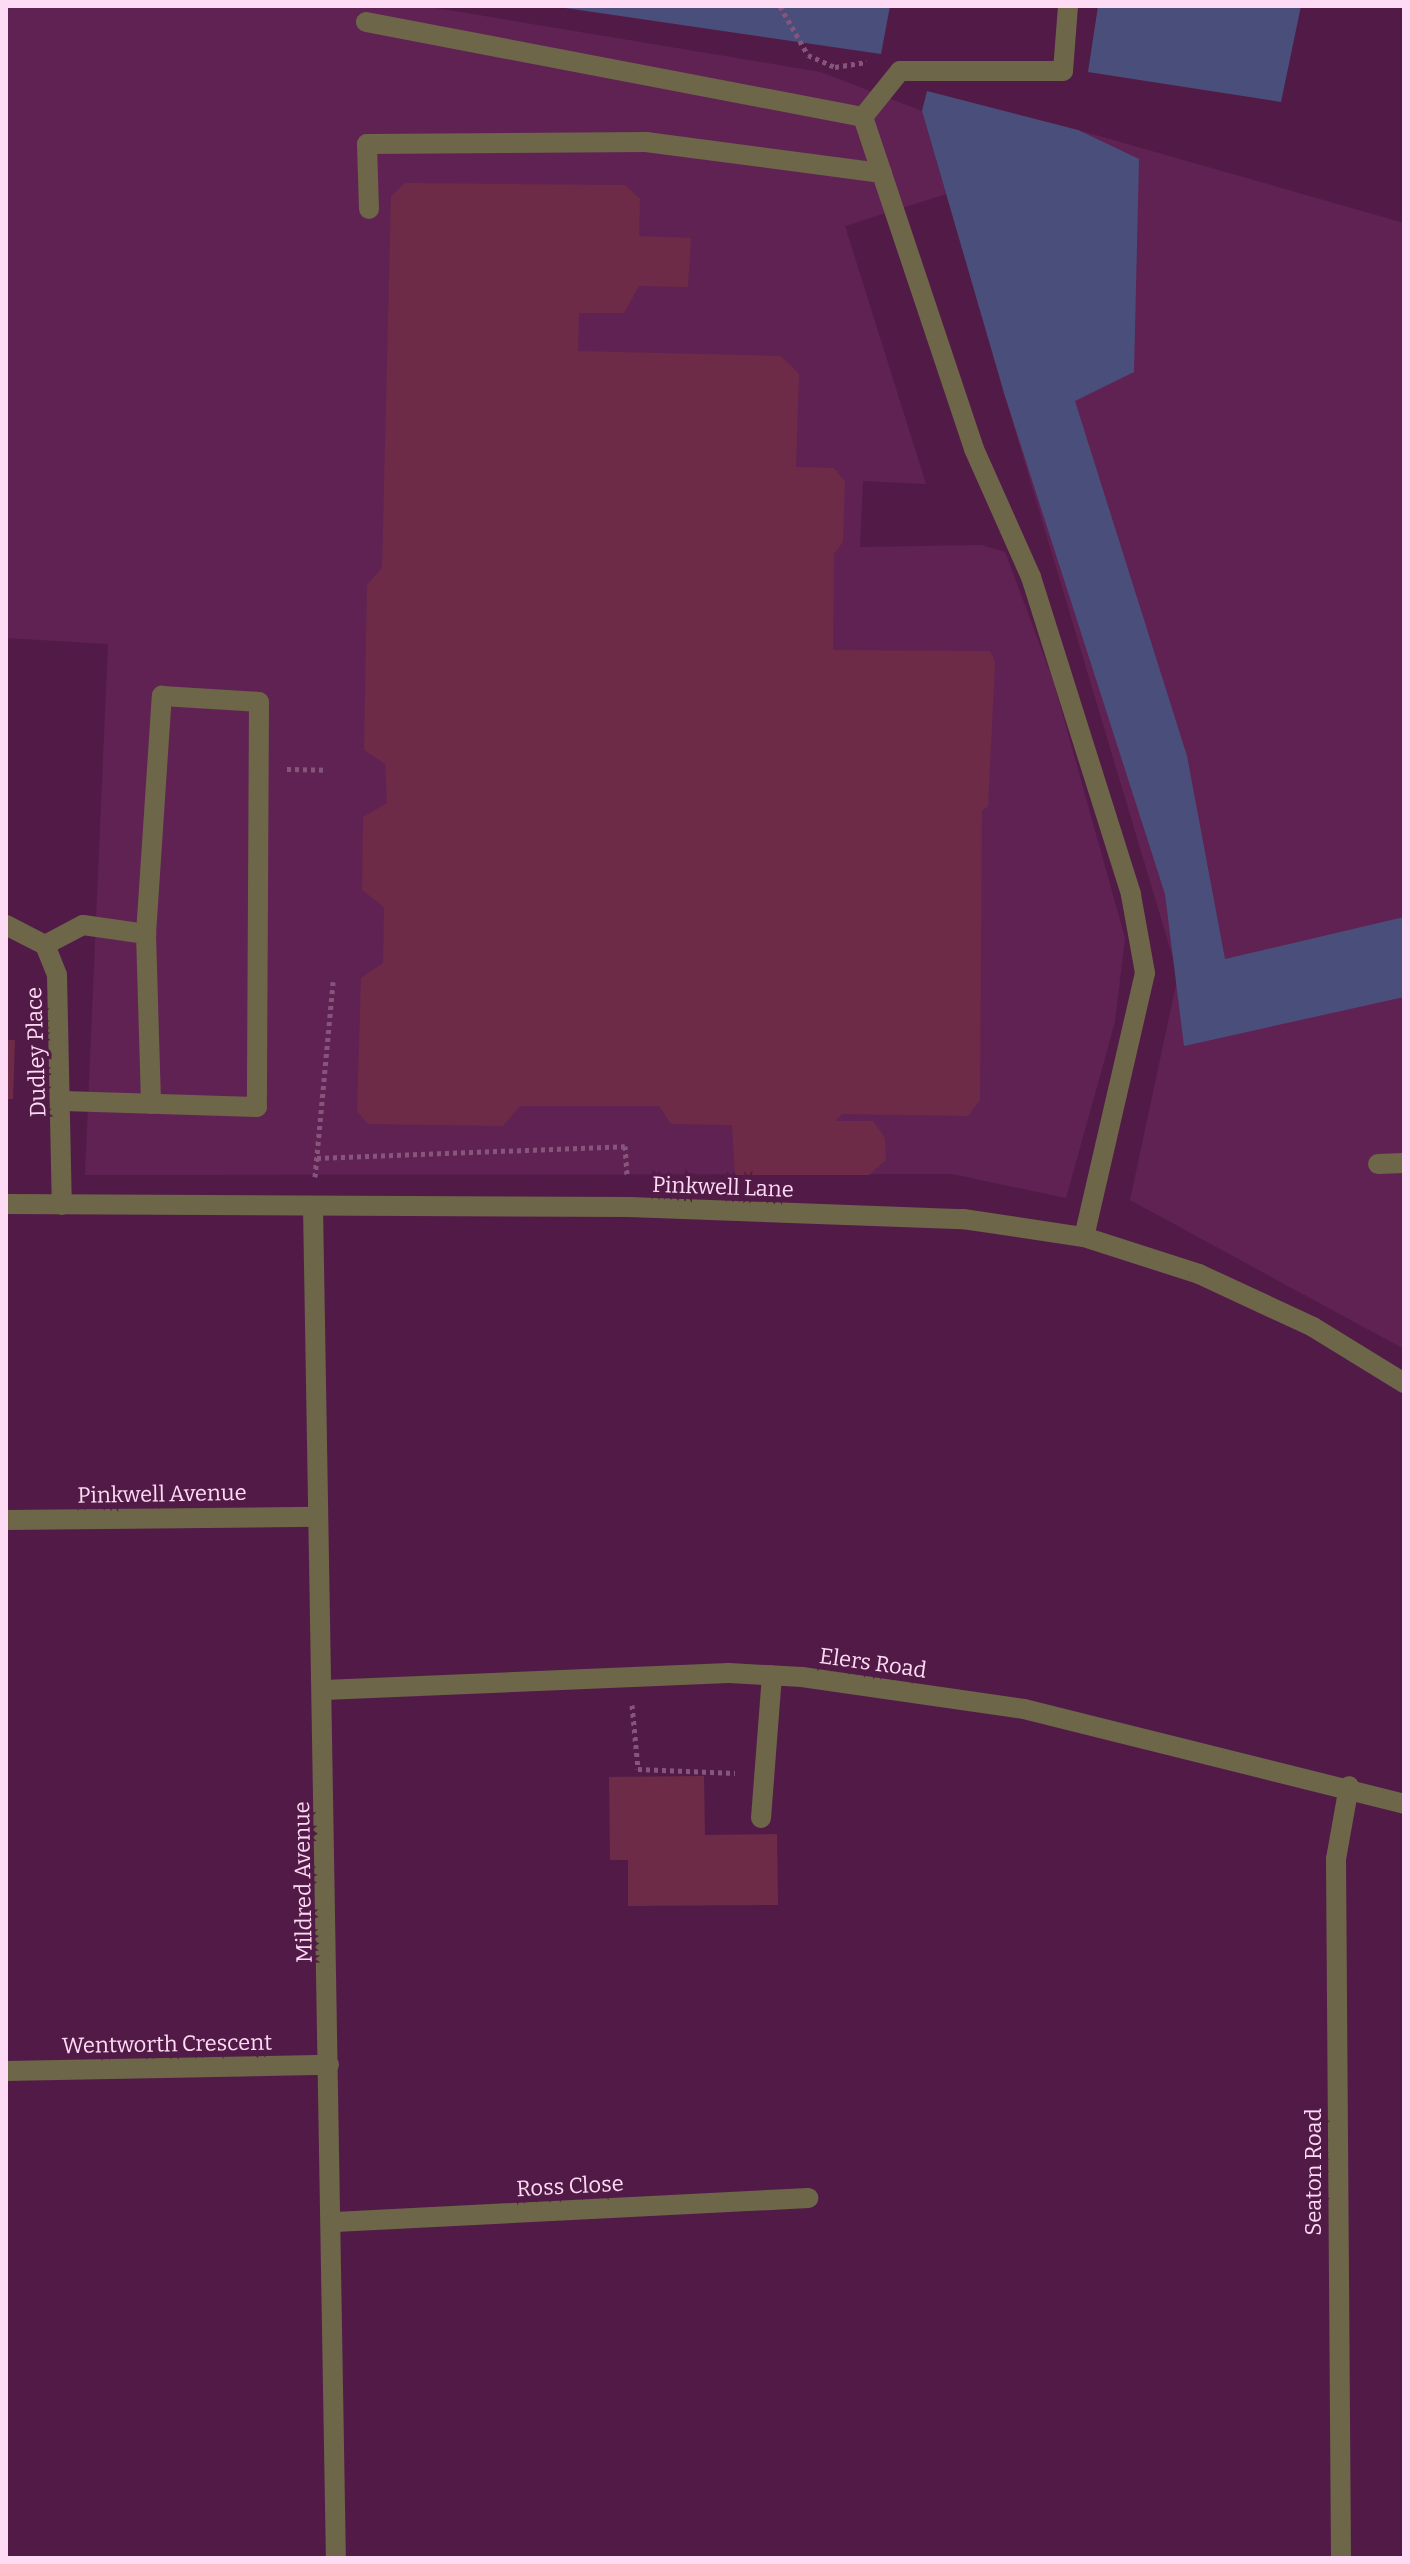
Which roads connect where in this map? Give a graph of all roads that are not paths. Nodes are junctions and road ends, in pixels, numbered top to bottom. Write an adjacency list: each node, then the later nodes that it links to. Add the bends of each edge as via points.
1 (1068, 6): 3 (street, via 1063,71 900,71)
2 (366, 22): 3 (street)
3 (863, 117): 4 (street)
4 (882, 173): 5 (street, via 646,142 367,144); 16 (street, via 974,449 1031,577 1131,895 1145,973)
5 (369, 209)
6 (6, 925): 8 (street)
7 (146, 934): 8 (street, via 83,925); 10 (street); 10 (street, via 162,696 259,702 257,1107)
8 (45, 945): 9 (street, Dudley Place, via 57,975)
9 (63, 1101): 10 (street); 14 (street, Dudley Place)
10 (151, 1104)
11 (1404, 1163): 12 (street)
12 (1378, 1164)
13 (6, 1204): 14 (street, Pinkwell Lane)
14 (62, 1205): 15 (street, Pinkwell Lane)
15 (313, 1206): 16 (street, Pinkwell Lane, via 629,1207 963,1219); 18 (street, Mildred Avenue)
16 (1084, 1237): 17 (street, Pinkwell Lane, via 1264,1302)
17 (1404, 1383)
18 (318, 1517): 19 (street, Pinkwell Avenue); 21 (street, Mildred Avenue)
19 (6, 1520)
20 (772, 1675): 21 (street, Elers Road); 22 (street, Elers Road, via 1024,1709); 24 (street)
21 (324, 1690): 25 (street, Mildred Avenue)
22 (1349, 1786): 23 (street, Elers Road); 30 (street, Seaton Road, via 1336,1859)
23 (1404, 1804)
24 (761, 1818)
25 (329, 2065): 26 (street, Wentworth Crescent); 28 (street, Mildred Avenue)
26 (6, 2071)
27 (808, 2198): 28 (street, Ross Close)
28 (335, 2222): 29 (street, Mildred Avenue)
29 (336, 2558)
30 (1341, 2558)

